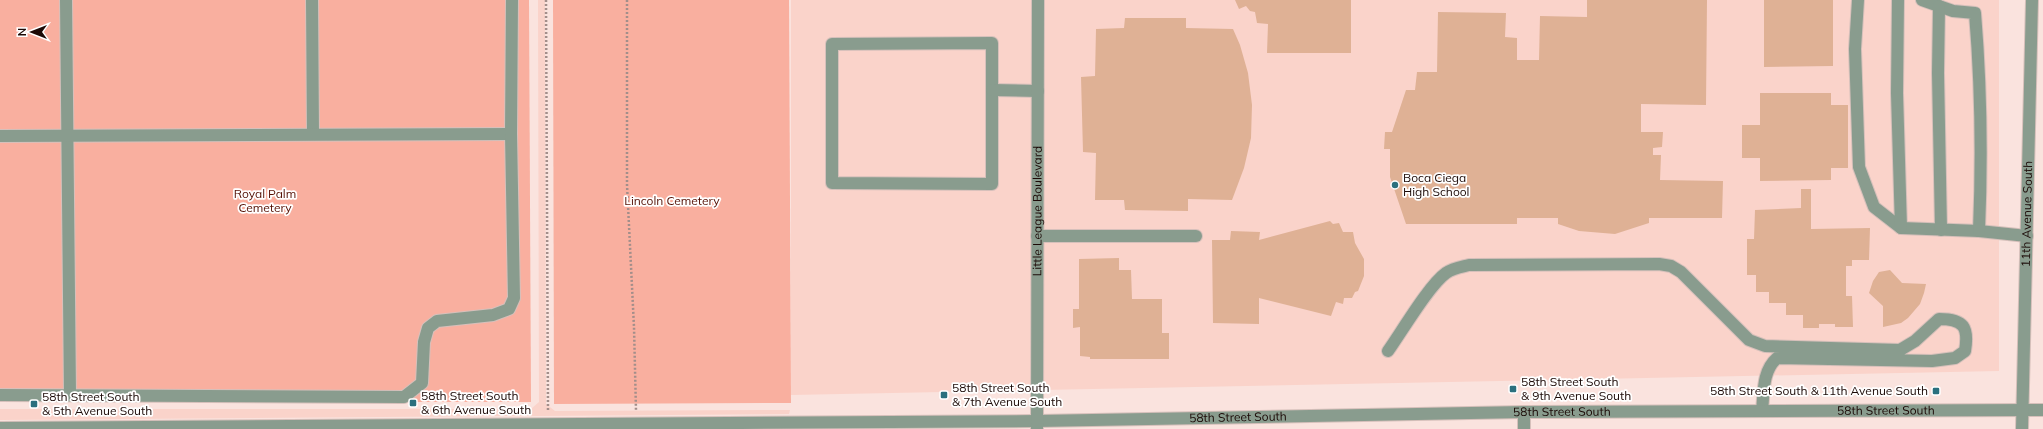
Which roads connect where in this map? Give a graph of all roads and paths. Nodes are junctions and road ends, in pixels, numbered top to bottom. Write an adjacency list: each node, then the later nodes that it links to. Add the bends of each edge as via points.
1 (66, 0): 18 (street)
2 (312, 0): 15 (street)
3 (512, 0): 16 (street)
4 (546, 0): 28 (path)
5 (627, 0): 33 (path, via 627,185)
6 (1038, 0): 14 (street, Little League Boulevard)
7 (1858, 0): 19 (street, via 1855,49 1859,167 1874,207)
8 (1898, 0): 19 (street, via 1897,93)
9 (1922, 0): 11 (street)
10 (2032, 0): 12 (street, 11th Avenue South)
11 (1940, 6): 20 (street, via 1938,73); 21 (street, via 1975,14 1978,48)
12 (2037, 51): 24 (street, 11th Avenue South)
13 (992, 90): 13 (street, via 992,43 832,44 832,183 992,184); 14 (street)
14 (1038, 91): 22 (street, Little League Boulevard)
15 (313, 134): 16 (street); 18 (street)
16 (511, 134): 26 (street, via 514,298 509,309 493,315 437,321 428,328 424,342 422,383 404,397)
17 (0, 136): 18 (street)
18 (68, 136): 26 (street)
19 (1901, 228): 20 (street)
20 (1941, 230): 21 (street)
21 (1979, 231): 24 (street)
22 (1037, 236): 23 (street); 34 (street, Little League Boulevard)
23 (1196, 236)
24 (2027, 236): 29 (street, 11th Avenue South)
25 (1388, 351): 31 (street, via 1435,284 1445,274 1469,265 1671,266 1681,272 1749,340 1765,346 1900,350 1915,341 1940,319 1954,319 1964,326 1968,336 1965,351 1955,358 1932,361 1777,358 1766,373)
26 (70, 394): 27 (street)
27 (0, 395)
28 (548, 404)
29 (2022, 410): 30 (street, 58th Street South); 31 (street, 58th Street South); 42 (street, 11th Avenue South)
30 (2043, 410)
31 (1762, 411): 32 (street, 58th Street South)
32 (1524, 412): 34 (street, 58th Street South); 41 (street)
33 (636, 423): 35 (street, 58th Street South); 37 (street, 58th Street South)
34 (1037, 425): 35 (street, 58th Street South)
35 (659, 426)
36 (300, 427): 37 (street, 58th Street South); 40 (street, 58th Street South)
37 (425, 427)
38 (0, 428): 39 (street, 58th Street South)
39 (47, 428): 40 (street, 58th Street South)
40 (180, 428)
41 (1524, 429)
42 (2022, 429)

